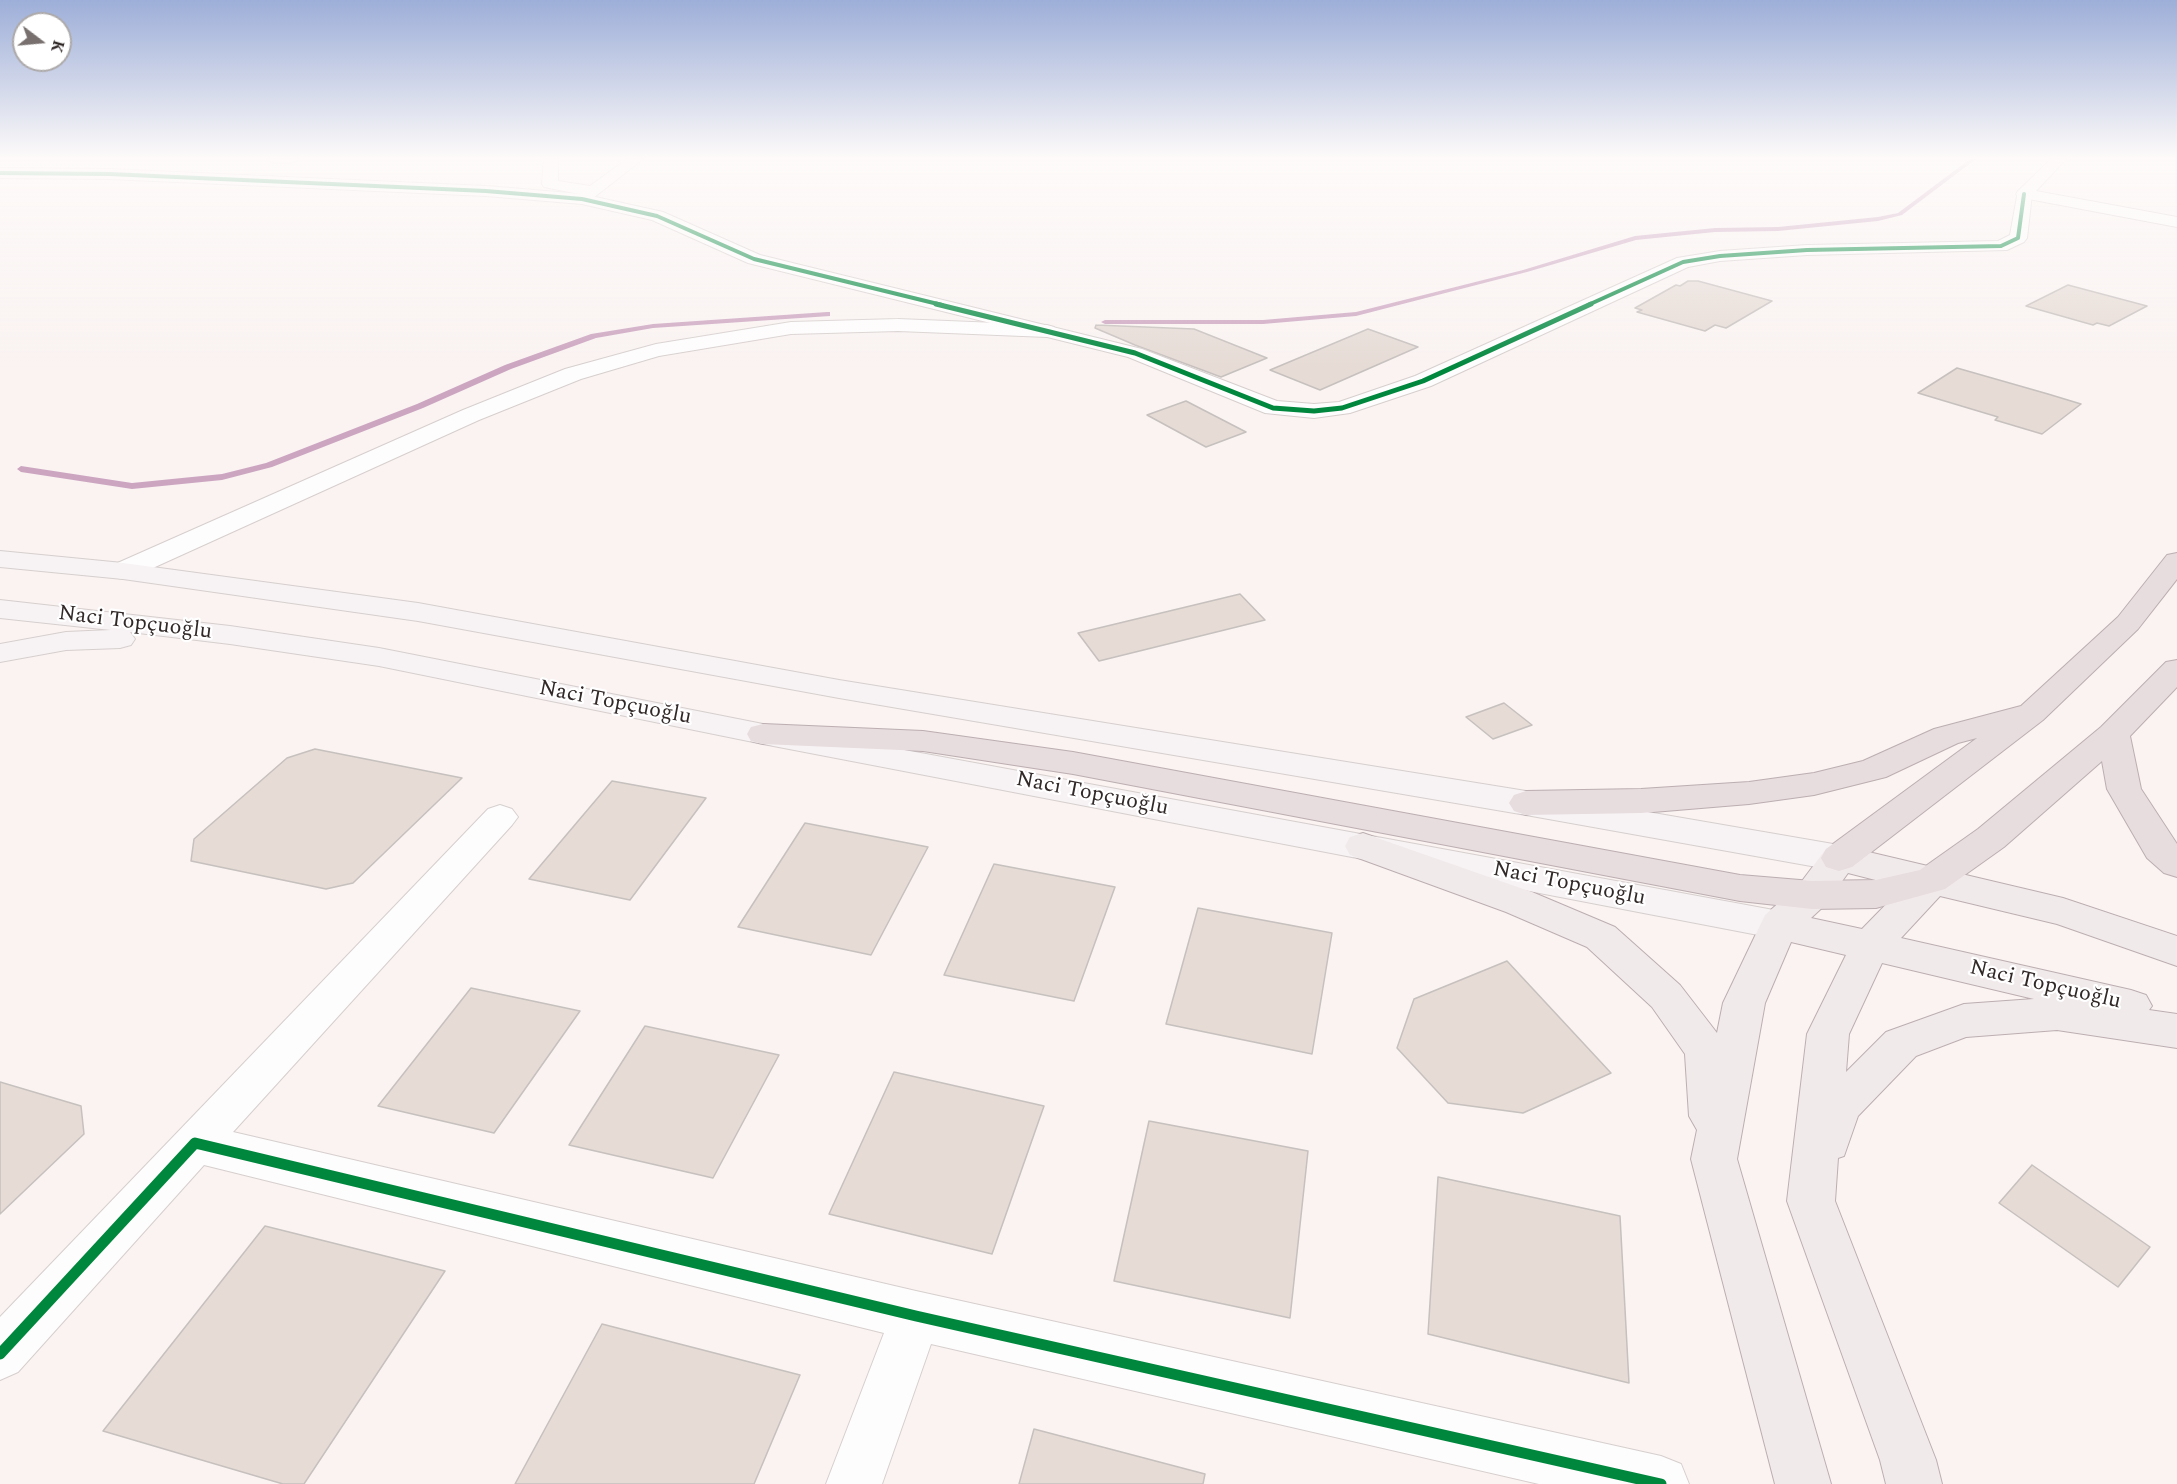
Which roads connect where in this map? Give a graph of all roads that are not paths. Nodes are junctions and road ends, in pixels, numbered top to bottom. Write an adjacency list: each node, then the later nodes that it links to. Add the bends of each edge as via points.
1 (685, 228): 3 (street, via 754,259)
2 (2019, 228): 3 (street, via 2018,238 2001,246 1807,250 1683,262 1422,381 1342,408 1314,411 1273,408 1135,353)
3 (1047, 331): 6 (street, via 898,325 791,328 656,350 573,374 471,415)
4 (0, 559): 6 (main road)
5 (2177, 561): 11 (highway, via 2128,624)
6 (123, 571): 14 (main road, via 418,612 839,689)
7 (0, 609): 8 (main road, Naci Topçuoğlu)
8 (230, 635): 9 (main road, via 66,641); 12 (main road, Naci Topçuoğlu, via 380,657)
9 (0, 653)
10 (2177, 669): 13 (highway)
11 (2032, 713): 14 (highway, via 1946,735 1874,769 1814,784 1641,801); 17 (highway)
12 (763, 734): 16 (main road, Naci Topçuoğlu); 20 (highway, via 923,741 1073,763 1740,888)
13 (2113, 734): 18 (highway, via 2124,789 2160,849); 19 (highway, via 1992,838)
14 (1526, 803): 17 (main road)
15 (500, 817): 26 (street)
16 (1364, 846): 21 (main road, Naci Topçuoğlu); 27 (main road, via 1519,902 1601,937 1666,996 1706,1050)
17 (1839, 858): 19 (main road); 20 (main road)
18 (2177, 864)
19 (1932, 880): 20 (highway, via 1876,894); 22 (main road); 23 (main road, via 2063,912)
20 (1812, 895): 21 (main road)
21 (1779, 925): 22 (main road, Naci Topçuoğlu); 27 (main road, via 1744,1003)
22 (1870, 946): 24 (main road, Naci Topçuoğlu, via 2082,993); 28 (main road, via 1828,1034)
23 (2177, 951)
24 (2177, 1019)
25 (2177, 1031): 28 (main road, via 2057,1014 1964,1021 1901,1044 1839,1107)
26 (195, 1143): 29 (street); 30 (street)
27 (1714, 1159): 33 (main road)
28 (1811, 1201): 34 (main road)
29 (916, 1316): 31 (street); 32 (street)
30 (0, 1354)
31 (854, 1484)
32 (1661, 1484)
33 (1803, 1484)
34 (1914, 1484)

